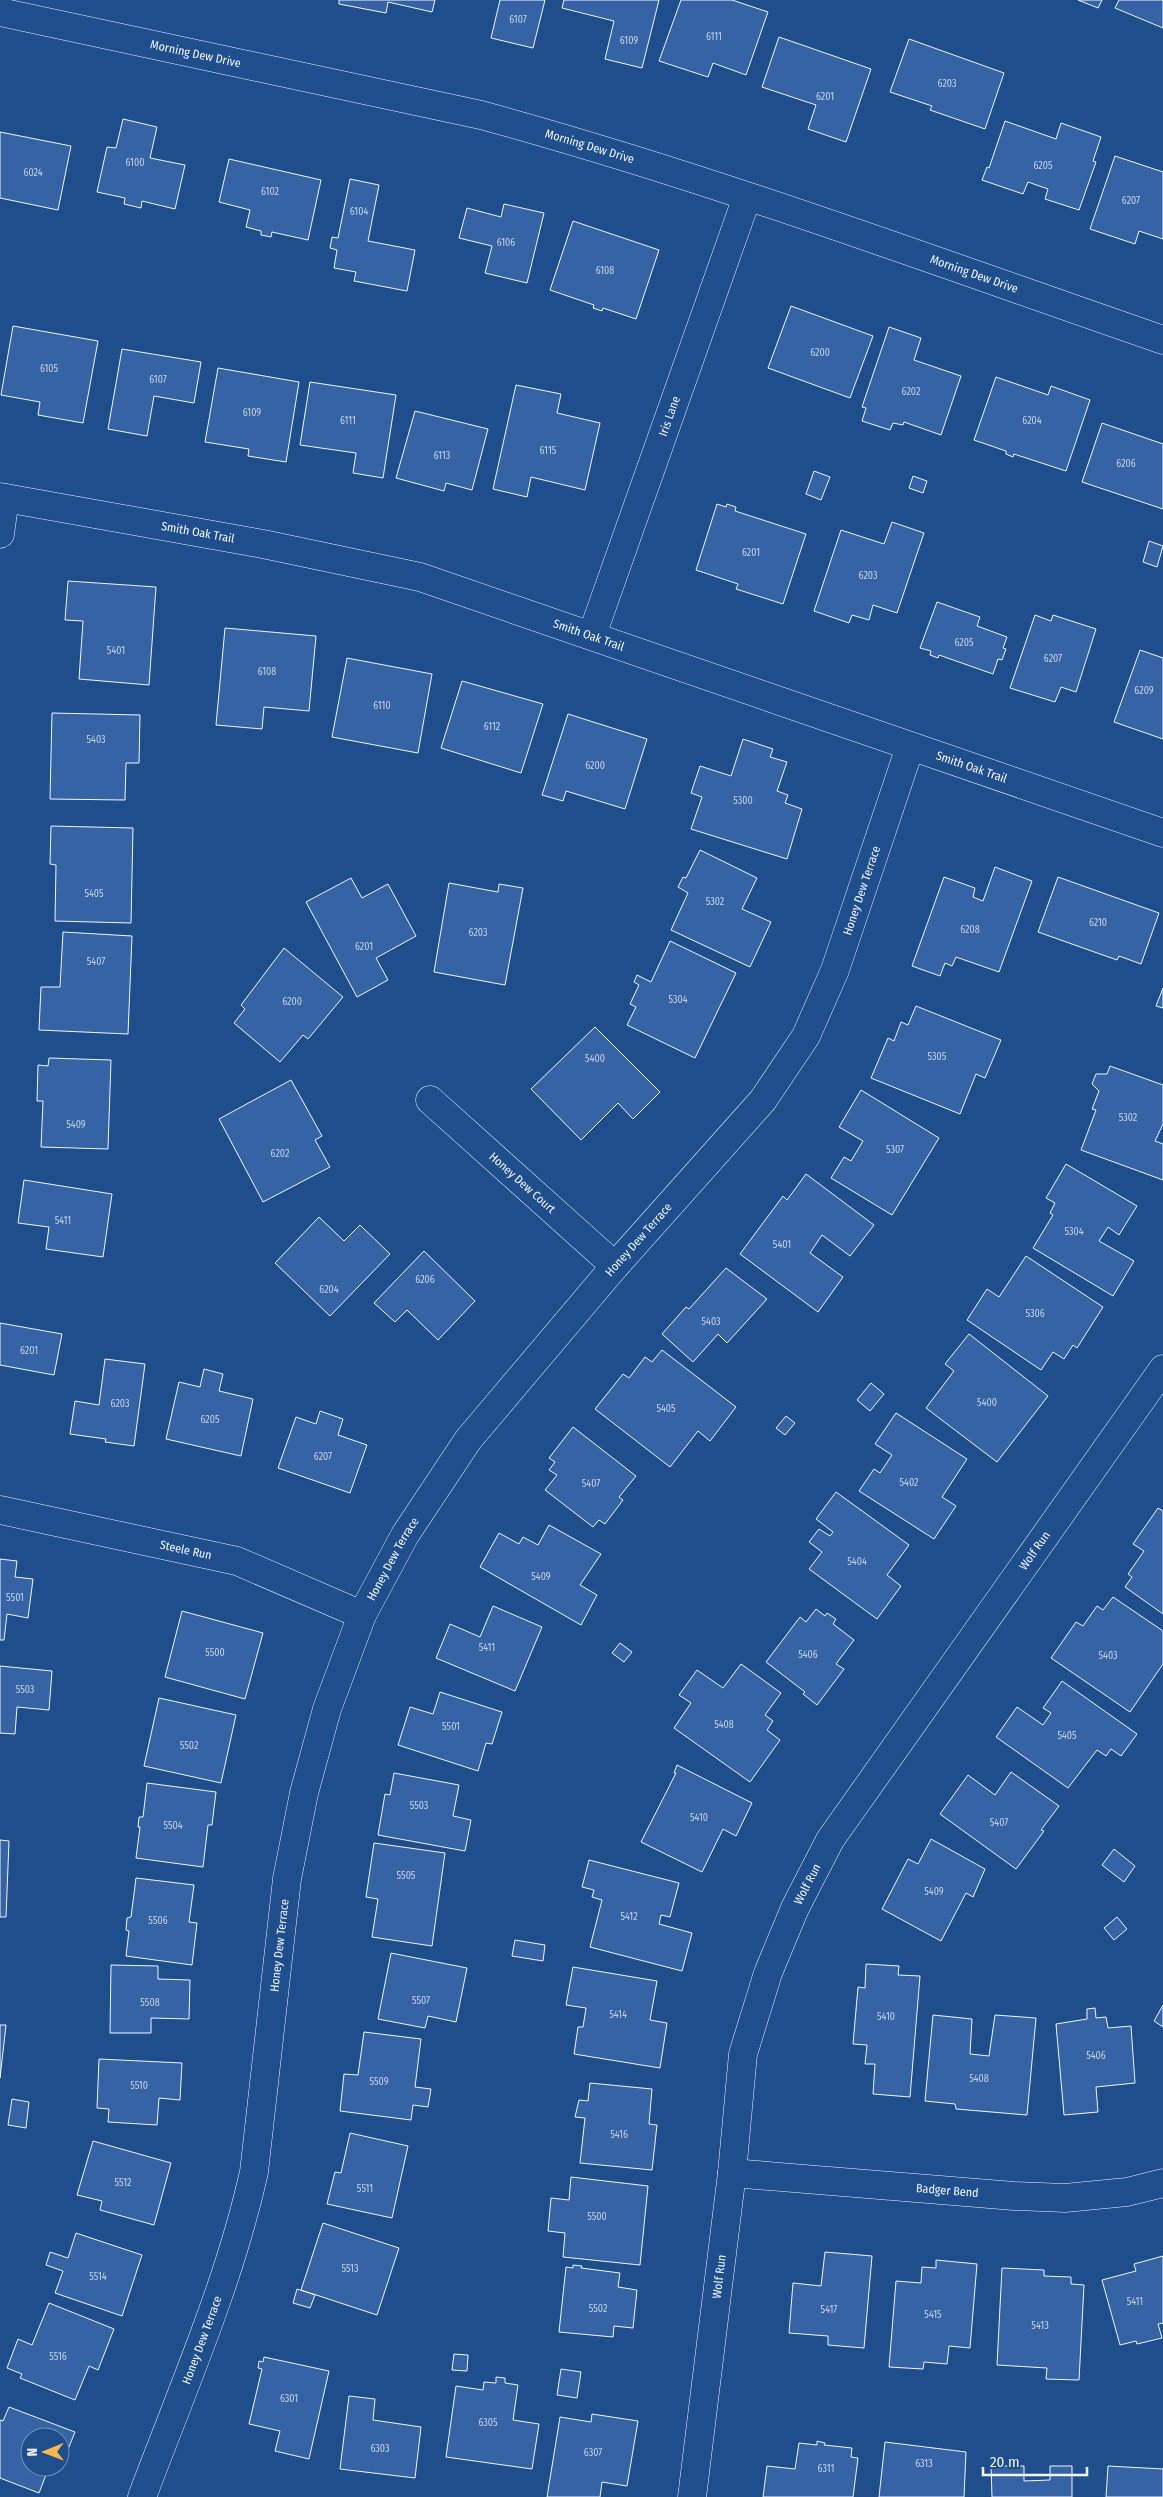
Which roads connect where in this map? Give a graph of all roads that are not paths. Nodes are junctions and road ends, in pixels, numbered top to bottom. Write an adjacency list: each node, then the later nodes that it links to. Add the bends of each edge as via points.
1 (0, 12): 2 (street, Morning Dew Drive, via 481,115 559,136)
2 (747, 196): 3 (street, Morning Dew Drive); 6 (street, Iris Lane)
3 (1163, 340)
4 (3, 498): 5 (street); 6 (street, Smith Oak Trail, via 263,544 420,577)
5 (0, 534)
6 (592, 635): 7 (street, Smith Oak Trail)
7 (910, 746): 8 (street, Smith Oak Trail); 10 (street, Honey Dew Terrace, via 835,970 806,1036 763,1100)
8 (1163, 833)
9 (430, 1100): 10 (street, Honey Dew Court)
10 (615, 1266): 13 (street, Honey Dew Terrace, via 468,1440 405,1535)
11 (1163, 1368): 14 (street, Wolf Run, via 830,1840 795,1908 768,1972 743,2054)
12 (0, 1510): 13 (street, Steele Run, via 237,1561)
13 (362, 1615): 16 (street, Honey Dew Terrace, via 328,1708 300,1812 287,1879 254,2172 244,2216 230,2262)
14 (732, 2173): 15 (street, Badger Bend, via 1065,2198 1127,2192); 17 (street, Wolf Run)
15 (1163, 2183)
16 (142, 2497)
17 (692, 2497)

